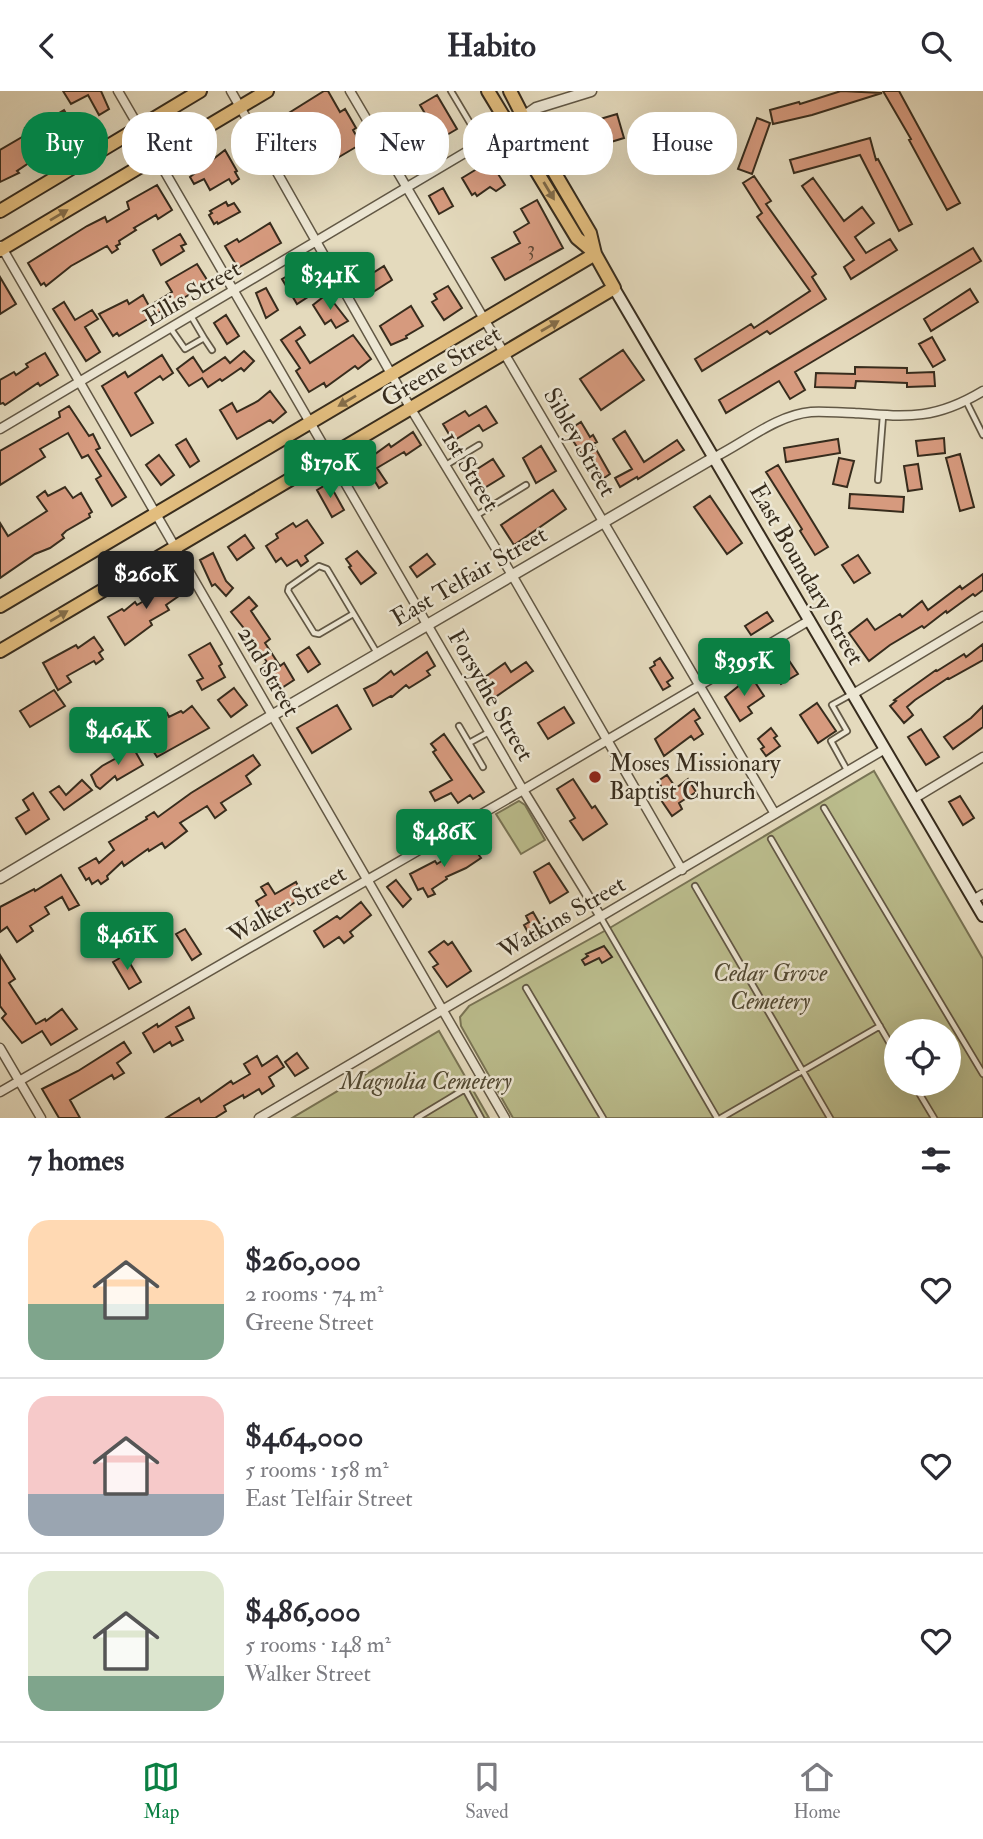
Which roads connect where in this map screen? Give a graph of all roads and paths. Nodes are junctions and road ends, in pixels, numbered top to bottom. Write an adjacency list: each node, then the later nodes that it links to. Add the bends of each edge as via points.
1 (118, 91): 12 (street, Forsythe Street)
2 (200, 91): 13 (main road)
3 (231, 91): 11 (street, 1st Street)
4 (267, 91): 11 (main road)
5 (350, 91): 25 (street, Sibley Street)
6 (451, 91): 14 (lane)
7 (488, 91): 15 (main road, East Boundary Street)
8 (510, 91): 16 (main road, East Boundary Street)
9 (591, 91): 10 (street)
10 (560, 95): 17 (street)
11 (240, 107): 18 (main road); 27 (street, 1st Street)
12 (130, 112)
13 (164, 112)
14 (464, 112)
15 (501, 112)
16 (520, 112)
17 (531, 112)
18 (217, 121)
19 (122, 137): 26 (main road)
20 (463, 155): 25 (street, Ellis Street)
21 (125, 175): 28 (main road, one-way to 21)
22 (166, 175): 31 (street, Forsythe Street)
23 (540, 175): 29 (main road, East Boundary Street, one-way to 29, via 578,238)
24 (556, 175): 29 (main road, East Boundary Street, via 590,233)
25 (408, 188): 27 (street, Ellis Street); 33 (street, Sibley Street)
26 (0, 211)
27 (317, 242): 31 (street, Ellis Street); 38 (street, 1st Street)
28 (1, 247): 39 (street, 2nd Street)
29 (595, 254): 30 (main road, East Boundary Street); 33 (main road, Greene Street)
30 (614, 288): 37 (main road, Greene Street, one-way to 30); 49 (main road, East Boundary Street)
31 (234, 291): 32 (street, Ellis Street); 44 (street, Forsythe Street)
32 (190, 316): 34 (street, Ellis Street); 35 (lane)
33 (485, 319): 37 (street, Sibley Street); 38 (main road, Greene Street)
34 (171, 328): 35 (lane, via 185,349); 39 (street, Ellis Street)
35 (204, 338): 36 (lane)
36 (212, 350)
37 (505, 353): 42 (main road, Greene Street); 55 (street, Sibley Street)
38 (392, 374): 42 (street, 1st Street); 44 (main road, Greene Street, one-way to 44)
39 (80, 381): 45 (street, Ellis Street); 53 (street, 2nd Street)
40 (983, 391): 41 (street, East Telfair Street)
41 (966, 401): 43 (street, East Telfair Street, via 931,414); 46 (lane)
42 (411, 409): 48 (main road, Greene Street); 50 (street, 1st Street)
43 (883, 415): 49 (street, East Telfair Street, via 800,414); 51 (lane)
44 (310, 423): 48 (street, Forsythe Street); 53 (main road, Greene Street)
45 (0, 429)
46 (983, 435)
47 (479, 445): 50 (lane)
48 (330, 456): 56 (main road, Greene Street); 62 (street, Forsythe Street)
49 (715, 457): 55 (street, East Telfair Street); 61 (main road, East Boundary Street)
50 (445, 465): 54 (street, 1st Street)
51 (878, 479)
52 (526, 485): 54 (lane)
53 (156, 513): 56 (street, 2nd Street); 58 (main road, Greene Street)
54 (476, 515): 57 (street, 1st Street)
55 (604, 522): 57 (street, East Telfair Street); 65 (street, Sibley Street)
56 (176, 547): 63 (main road, Greene Street, one-way to 56); 67 (street, 2nd Street)
57 (512, 575): 62 (street, East Telfair Street); 70 (street, 1st Street)
58 (0, 605)
59 (353, 614): 59 (lane, via 323,566 289,587 314,633); 64 (lane)
60 (983, 616): 66 (street)
61 (810, 619): 65 (street, Walker Street); 66 (main road, East Boundary Street)
62 (428, 624): 64 (street, East Telfair Street); 69 (street, Forsythe Street)
63 (0, 651)
64 (378, 654): 67 (street, East Telfair Street)
65 (700, 686): 70 (street, Walker Street); 79 (street, Sibley Street)
66 (853, 694): 72 (main road, East Boundary Street); 75 (lane, via 832,705 847,731 831,741)
67 (273, 715): 82 (street, East Telfair Street); 83 (street, 2nd Street)
68 (459, 726): 71 (lane)
69 (489, 731): 71 (lane); 76 (street, Forsythe Street)
70 (608, 740): 76 (street, Walker Street); 81 (street, 1st Street)
71 (469, 743): 74 (lane)
72 (885, 749): 75 (street, Watkins Street); 77 (main road, East Boundary Street)
73 (983, 757): 77 (street)
74 (483, 767)
75 (848, 771): 79 (street, Watkins Street)
76 (523, 790): 83 (street, Walker Street); 87 (street, Forsythe Street)
77 (915, 798): 85 (main road, East Boundary Street)
78 (824, 808): 94 (lane)
79 (775, 814): 81 (street, Watkins Street)
80 (771, 839): 90 (lane)
81 (682, 870): 87 (street, Watkins Street)
82 (0, 879)
83 (368, 880): 89 (street, 2nd Street); 95 (street, Walker Street)
84 (695, 886): 93 (lane)
85 (978, 897): 86 (main road, East Boundary Street)
86 (983, 916)
87 (601, 917): 89 (street, Watkins Street); 104 (lane)
88 (526, 988): 103 (lane)
89 (443, 1010): 99 (street, Watkins Street); 102 (street, 2nd Street)
90 (880, 1026): 91 (lane); 93 (lane)
91 (884, 1033)
92 (0, 1048): 95 (street)
93 (803, 1071): 104 (lane); 105 (lane)
94 (983, 1074)
95 (19, 1081): 96 (street, Walker Street); 98 (street)
96 (0, 1092)
97 (921, 1096): 106 (lane)
98 (41, 1118)
99 (259, 1118)
100 (416, 1118): 101 (lane, via 465,1089)
101 (481, 1118)
102 (505, 1118)
103 (603, 1118)
104 (719, 1118)
105 (830, 1118)
106 (934, 1118)

